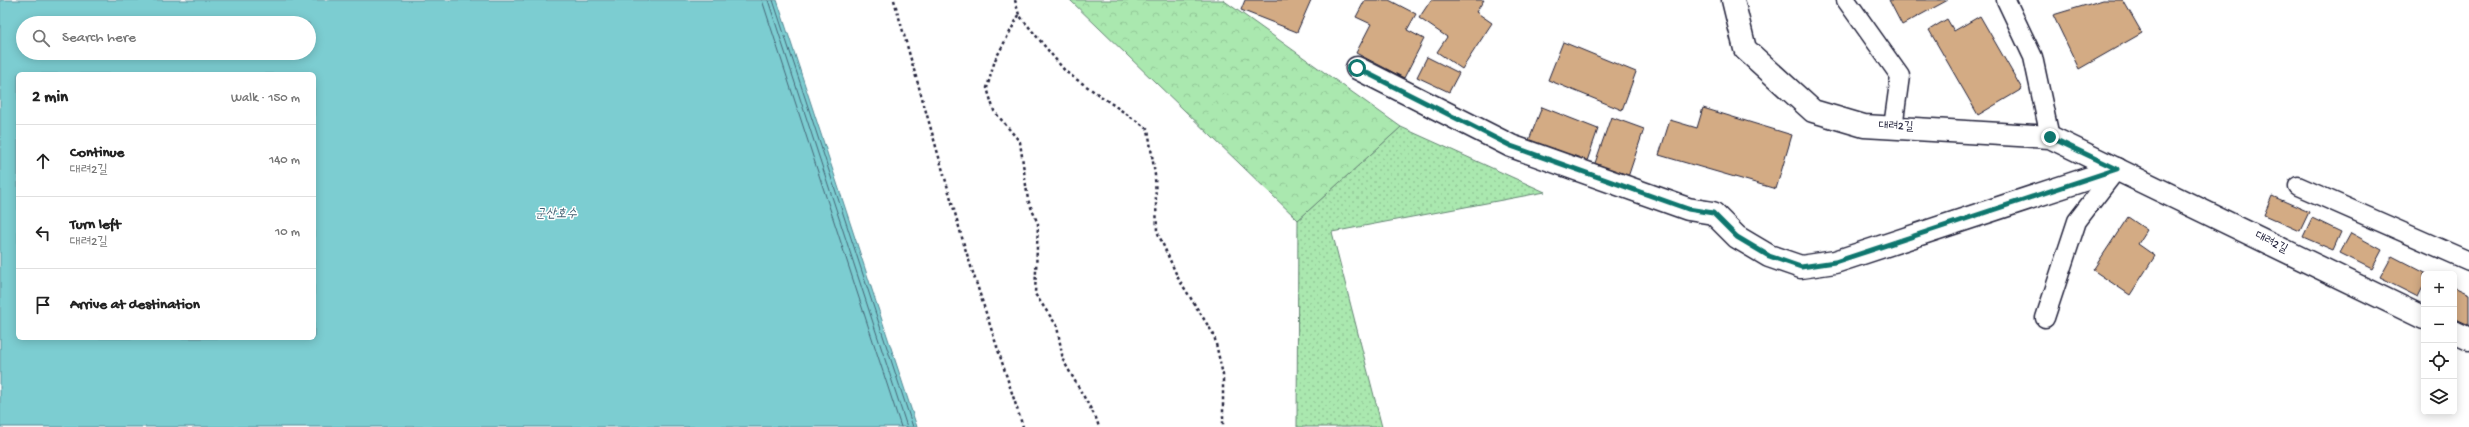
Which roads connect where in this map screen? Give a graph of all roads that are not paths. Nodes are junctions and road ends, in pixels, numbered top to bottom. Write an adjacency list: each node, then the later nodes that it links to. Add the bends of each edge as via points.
1 (1733, 0): 5 (street, 대려2길, via 1745,49 1813,111 1864,126)
2 (1846, 0): 5 (lane, via 1900,76)
3 (2006, 0): 6 (lane, via 2033,57)
4 (1357, 68): 7 (street, via 1511,146 1688,209 1713,213 1743,241 1769,256 1801,267 1835,262)
5 (1893, 127): 6 (street, 대려2길)
6 (2050, 137): 7 (street, 대려2길)
7 (2117, 169): 10 (street, 대려2길); 11 (lane, via 2077,221)
8 (2298, 186): 9 (lane)
9 (2469, 261)
10 (2421, 317)
11 (2045, 318)
12 (2457, 333): 13 (street)
13 (2469, 339)

